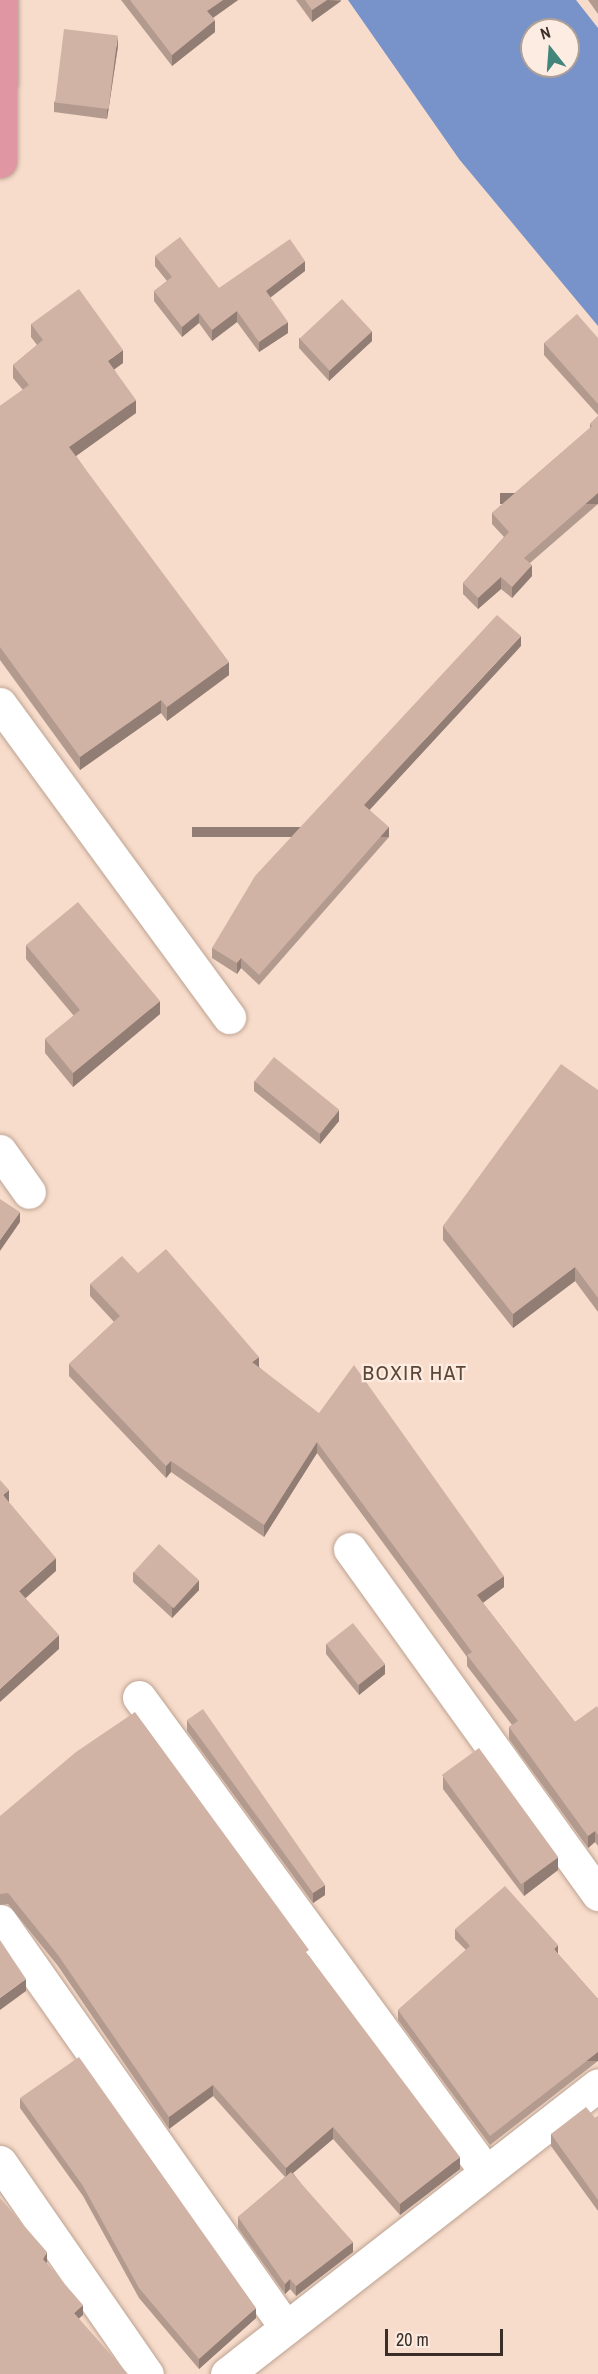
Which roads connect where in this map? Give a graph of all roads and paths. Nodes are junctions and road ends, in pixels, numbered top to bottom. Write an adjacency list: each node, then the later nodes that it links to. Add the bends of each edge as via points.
1 (1, 0): 2 (highway)
2 (0, 161)
3 (0, 704): 4 (street)
4 (230, 1017)
5 (0, 1151): 6 (street)
6 (29, 1192)
7 (350, 1549): 9 (street)
8 (140, 1697): 13 (street)
9 (598, 1894)
10 (0, 1921): 14 (street)
11 (598, 2085): 13 (street)
12 (0, 2162): 15 (street)
13 (486, 2172): 14 (street)
14 (286, 2328): 16 (street)
15 (147, 2374)
16 (227, 2374)

